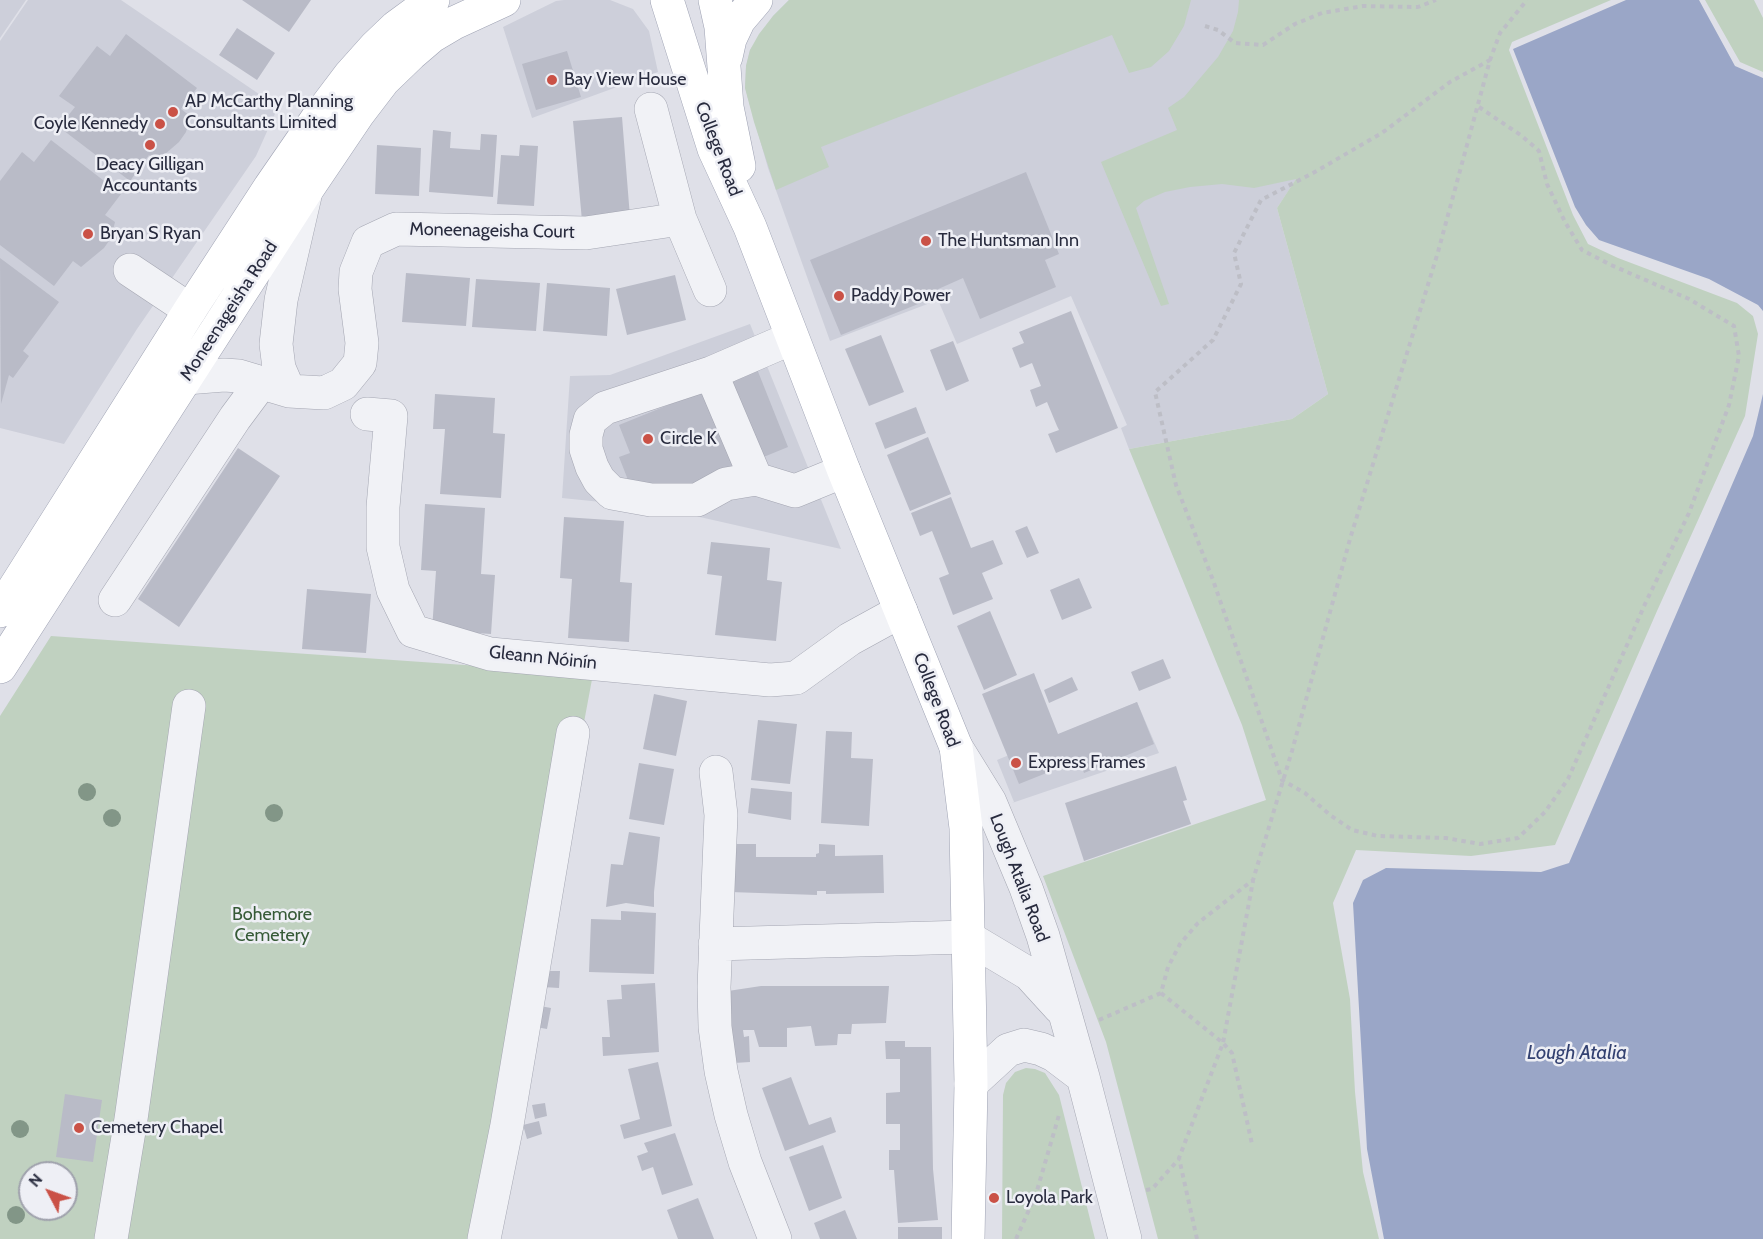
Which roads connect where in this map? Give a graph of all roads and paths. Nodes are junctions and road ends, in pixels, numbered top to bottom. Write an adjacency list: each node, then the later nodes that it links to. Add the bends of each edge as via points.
1 (433, 0): 19 (main road, Moneenageisha Road, via 396,27 350,75 270,187)
2 (504, 0): 14 (main road, Moneenageisha Road, via 432,36 384,80)
3 (667, 0): 16 (main road, College Road, via 714,149)
4 (715, 0): 11 (main road, College Road)
5 (756, 0): 11 (main road, via 739,20 730,39)
6 (1436, 0): 9 (path, via 1418,7 1363,6 1322,13 1295,24 1263,45 1235,43)
7 (1518, 0): 8 (path)
8 (1526, 1): 10 (path, via 1500,33)
9 (1205, 26)
10 (1490, 60): 12 (path); 36 (path, via 1450,82 1382,133 1261,200 1234,254 1241,284 1213,339 1155,392 1176,484)
11 (723, 70): 16 (main road, College Road)
12 (1479, 107): 36 (path); 36 (path, via 1539,151 1547,184 1582,250 1689,299 1734,326 1739,356 1729,405 1689,513 1568,779 1545,812 1518,838 1480,844 1446,838 1378,836 1352,830)
13 (651, 109): 15 (street)
14 (306, 191): 22 (main road, Moneenageisha Road); 23 (street, via 278,322 279,368)
15 (680, 219): 18 (street); 23 (street, Moneenageisha Court, via 585,233 396,229 368,242 356,272 360,363 343,384 324,393)
16 (750, 227): 20 (main road, College Road)
17 (130, 270): 19 (street)
18 (710, 290)
19 (190, 310): 27 (main road, Moneenageisha Road)
20 (792, 338): 21 (street); 25 (main road, College Road)
21 (711, 373): 26 (street); 26 (street, via 605,408 590,420 586,435 592,466 612,493 651,500 697,500 726,484)
22 (186, 378): 23 (street, Moneenageisha Court, via 239,376); 31 (main road, Moneenageisha Road)
23 (275, 387): 28 (street, via 235,418)
24 (366, 414): 30 (street, Gleann Nóinín, via 391,416 383,547 393,590 413,631 490,654 770,680 796,678 850,639)
25 (844, 471): 26 (street, via 795,491); 30 (main road, College Road)
26 (756, 479)
27 (9, 577): 29 (main road, Moneenageisha Road)
28 (115, 600)
29 (0, 611)
30 (901, 611): 34 (main road, College Road)
31 (0, 667)
32 (189, 706): 49 (street)
33 (573, 734): 50 (street)
34 (956, 747): 38 (main road, College Road, via 966,828); 41 (street, Lough Atalia Road, via 990,802 1021,877)
35 (717, 772): 39 (street, via 721,815)
36 (1282, 780): 37 (path)
37 (1253, 880): 40 (path, via 1198,923 1180,944); 42 (path)
38 (967, 938): 39 (street); 41 (street, Lough Atalia Road, via 1029,974); 44 (main road, College Road)
39 (715, 944): 51 (street, via 714,1007 721,1071 745,1162)
40 (1161, 993): 41 (path); 42 (path)
41 (1069, 1024): 43 (street, Lough Atalia Road)
42 (1223, 1043): 46 (path, via 1232,1053); 47 (path)
43 (1083, 1077): 44 (street, via 1054,1055 1024,1045 1008,1050); 54 (street, Lough Atalia Road)
44 (971, 1084): 52 (main road, College Road)
45 (1063, 1108): 53 (path, via 1036,1194)
46 (1252, 1144)
47 (1179, 1158): 48 (path, via 1152,1189); 55 (path)
48 (1137, 1192)
49 (111, 1239)
50 (484, 1239)
51 (775, 1239)
52 (968, 1239)
53 (1016, 1239)
54 (1125, 1239)
55 (1197, 1239)

